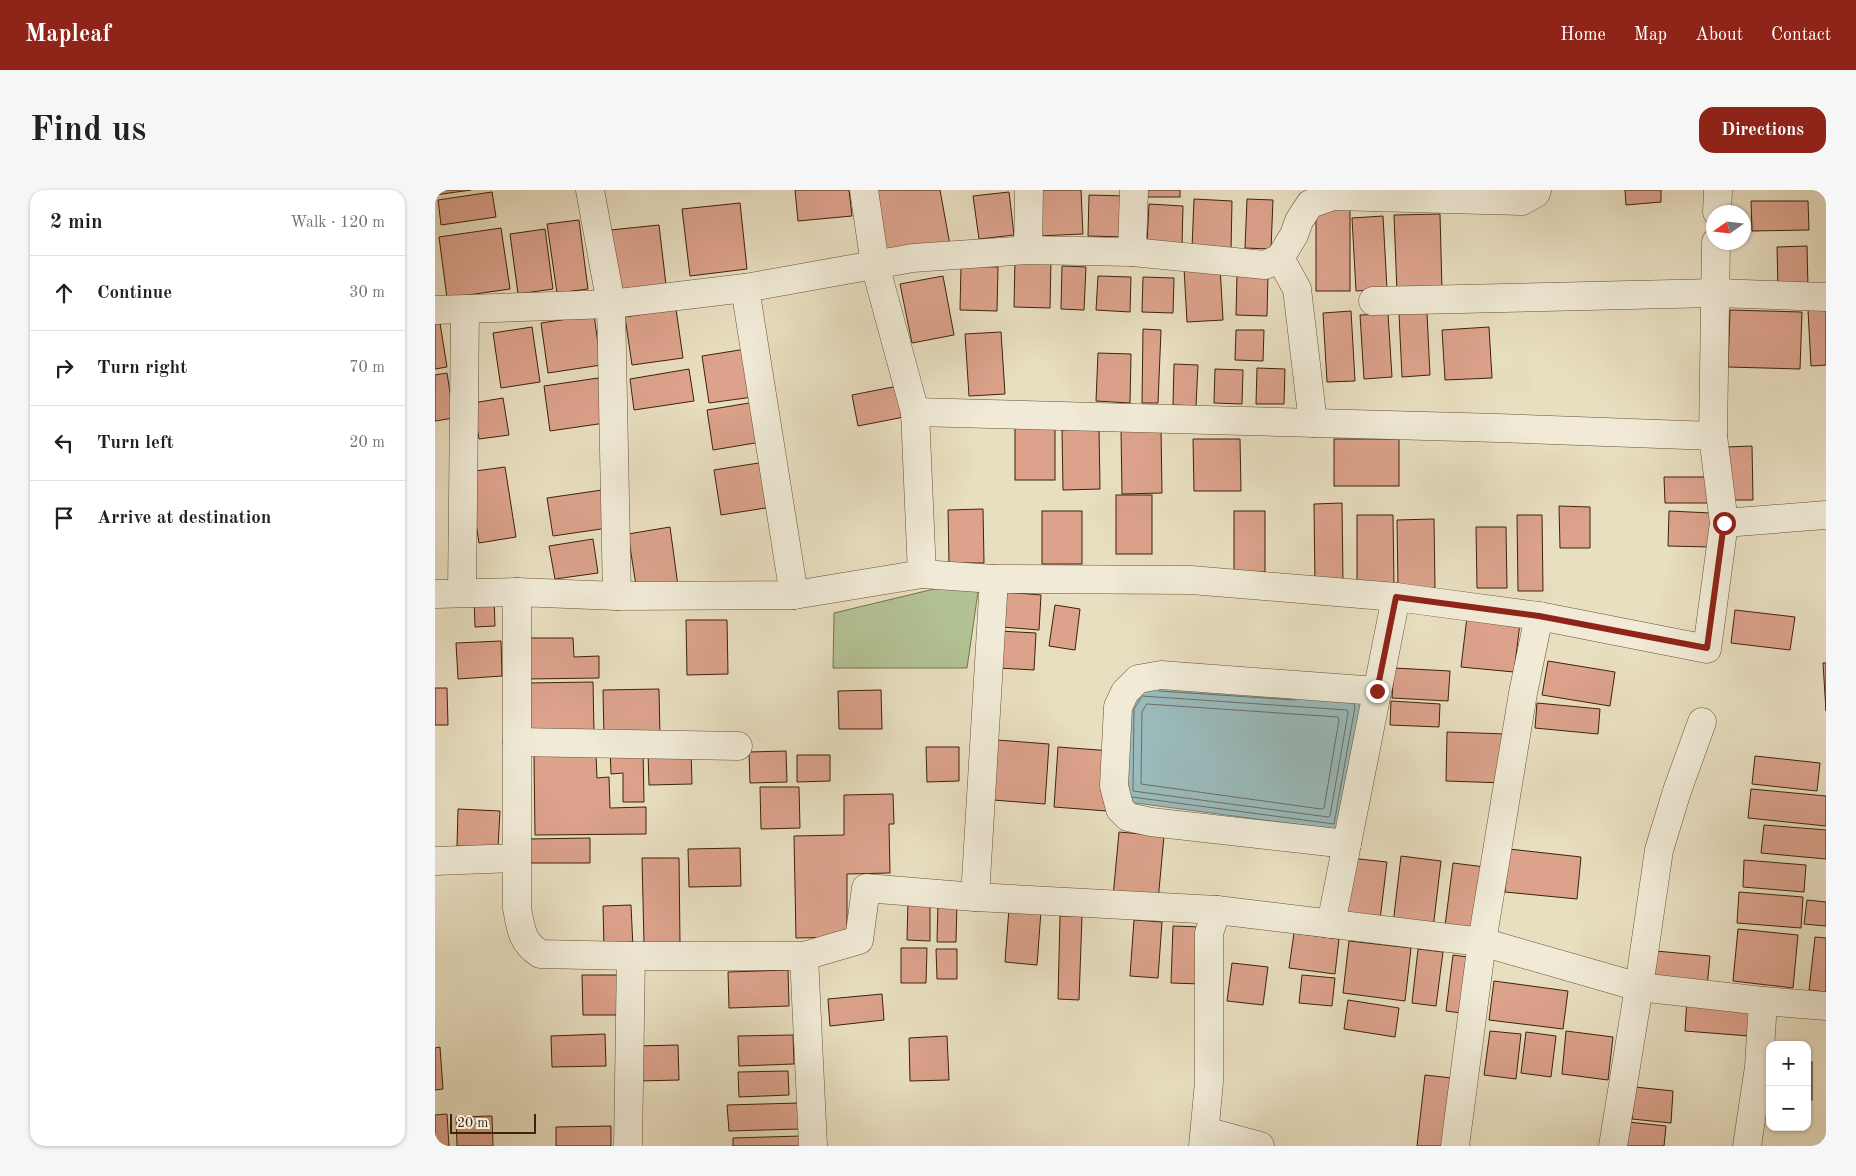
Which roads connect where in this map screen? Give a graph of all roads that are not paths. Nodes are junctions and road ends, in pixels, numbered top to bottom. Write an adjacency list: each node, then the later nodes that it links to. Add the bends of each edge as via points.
1 (590, 190): 18 (street)
2 (864, 190): 13 (street)
3 (1029, 190): 9 (street)
4 (1134, 190): 11 (street)
5 (1537, 190): 7 (street, via 1522,201)
6 (1718, 190): 8 (street)
7 (1376, 194): 12 (street, via 1333,196 1311,204)
8 (1717, 205)
9 (1028, 250): 11 (street); 13 (street, via 913,258)
10 (1717, 250): 15 (street)
11 (1132, 252): 12 (street, via 1265,265)
12 (1280, 258): 22 (street, via 1297,289)
13 (875, 265): 14 (street); 21 (street)
14 (745, 288): 18 (street); 30 (street)
15 (1715, 293): 16 (street); 17 (street); 23 (street)
16 (1826, 297)
17 (1373, 301)
18 (611, 304): 20 (street); 31 (street)
19 (435, 310): 20 (street)
20 (465, 310): 29 (street)
21 (915, 412): 22 (street); 26 (street)
22 (1313, 423): 23 (street)
23 (1713, 436): 25 (street)
24 (1826, 515): 25 (street)
25 (1724, 523): 33 (street, via 1707,648)
26 (922, 574): 27 (street); 30 (street)
27 (993, 579): 32 (street, via 1191,580); 41 (street)
28 (517, 592): 29 (street); 31 (street); 36 (street)
29 (448, 594)
30 (794, 594): 31 (street)
31 (617, 596)
32 (1396, 597): 33 (street); 34 (street)
33 (1539, 616): 44 (street)
34 (1377, 691): 38 (street); 38 (street, via 1161,675 1138,680 1125,692 1118,707 1114,786 1120,809 1128,817)
35 (1702, 722): 47 (street, via 1659,850)
36 (517, 742): 37 (street); 39 (street)
37 (738, 746)
38 (1347, 844): 43 (street)
39 (516, 858): 40 (street); 45 (street, via 517,908 522,935 530,947 540,954)
40 (435, 861)
41 (975, 896): 42 (street); 46 (street, via 866,888 859,940)
42 (1217, 910): 43 (street); 50 (street, via 1209,933 1209,1082)
43 (1331, 924): 44 (street)
44 (1482, 942): 47 (street); 54 (street)
45 (631, 956): 46 (street); 51 (street)
46 (804, 956): 52 (street)
47 (1639, 988): 48 (street); 55 (street)
48 (1763, 1001): 49 (street); 56 (street, via 1759,1067)
49 (1826, 1006)
50 (1204, 1139): 53 (street)
51 (628, 1146)
52 (813, 1146)
53 (1260, 1146)
54 (1455, 1146)
55 (1613, 1146)
56 (1747, 1146)

